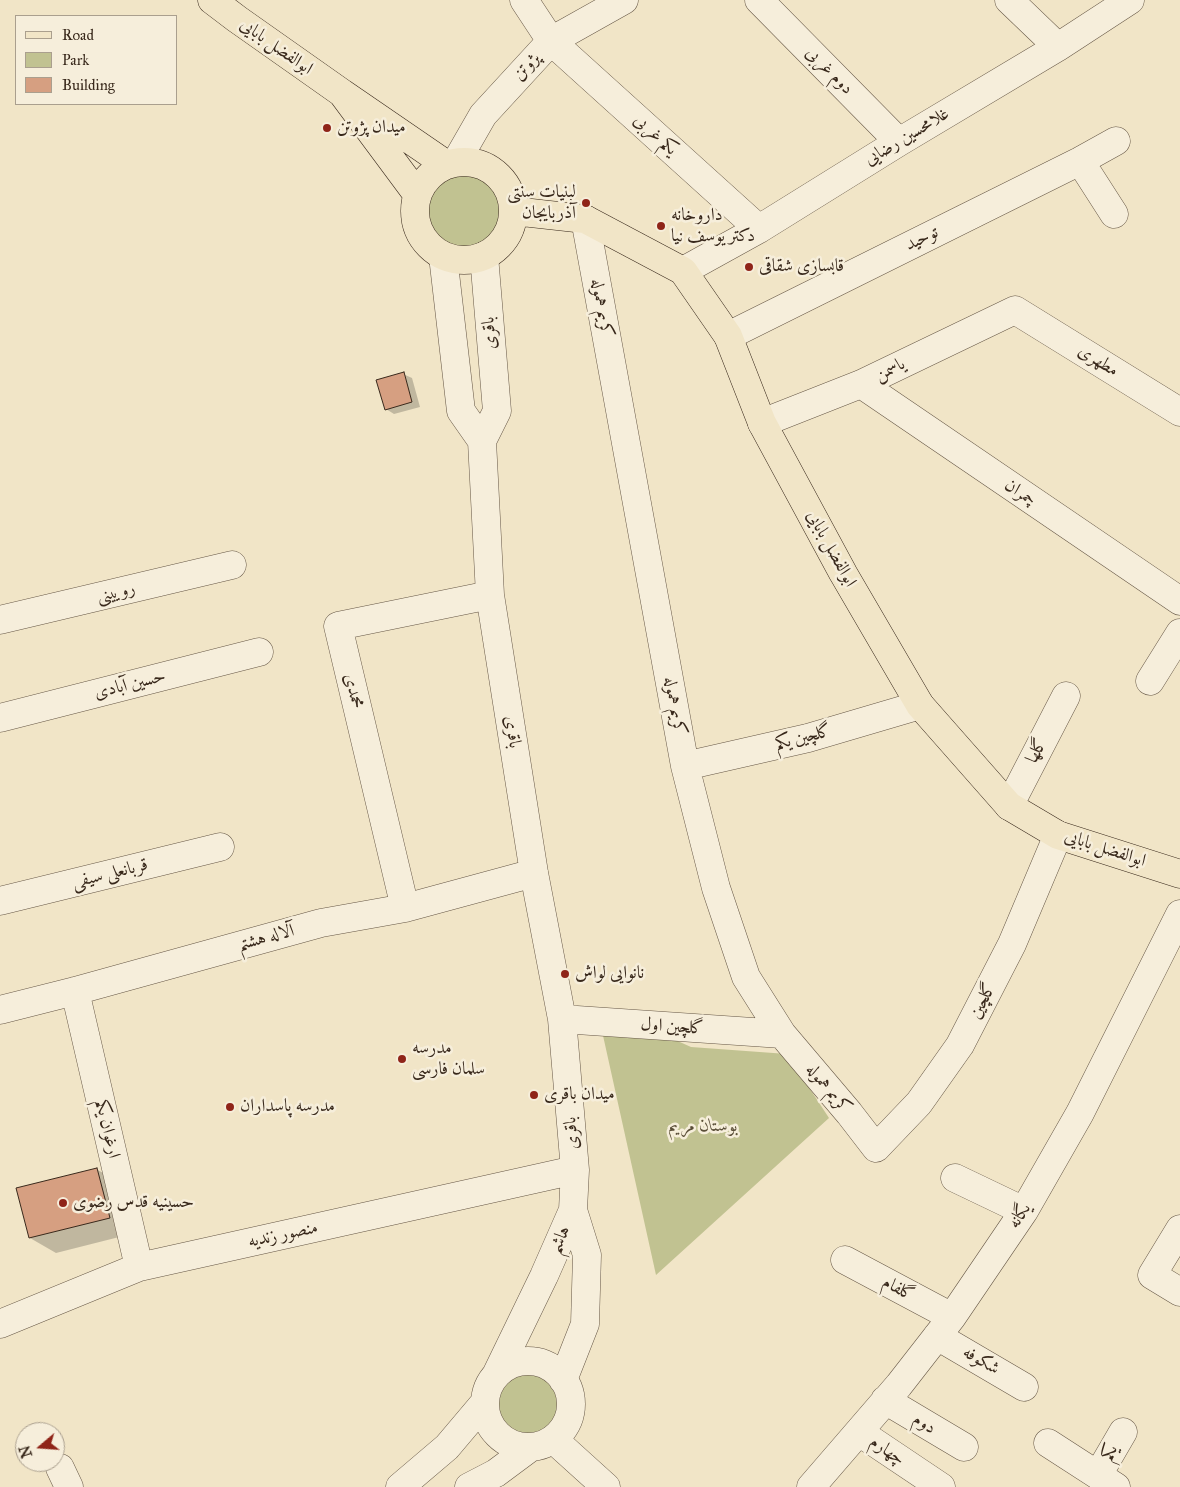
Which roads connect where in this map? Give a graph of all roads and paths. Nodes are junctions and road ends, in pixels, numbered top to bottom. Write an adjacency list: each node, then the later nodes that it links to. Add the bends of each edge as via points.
1 (212, 0): 9 (main road, ابوالفضل بابایی)
2 (524, 0): 7 (street, یکم غربی)
3 (624, 0): 7 (street, پژوتن)
4 (759, 0): 11 (street, دوم غربی)
5 (1009, 0): 8 (street)
6 (1130, 0): 8 (street, غلامحسین رضایی)
7 (551, 41): 13 (street, پژوتن, via 482,115); 18 (street, یکم غربی)
8 (1058, 47): 11 (street, غلامحسین رضایی)
9 (342, 93): 13 (main road, ابوالفضل بابایی); 14 (main road, ابوالفضل بابایی)
10 (1116, 141): 12 (street, توحید)
11 (899, 142): 18 (street, غلامحسین رضایی)
12 (1080, 161): 16 (street); 23 (street, توحید)
13 (451, 164): 14 (main road, via 438,169 425,180); 15 (main road, via 474,162 497,174 506,185)
14 (417, 194): 19 (main road, via 416,223 422,237)
15 (513, 211): 17 (main road, ابوالفضل بابایی); 20 (main road, via 506,237)
16 (1114, 214)
17 (585, 219): 21 (main road, ابوالفضل بابایی); 38 (street, کریم هموله)
18 (759, 229): 21 (street, غلامحسین رضایی)
19 (443, 256): 20 (main road, via 457,260); 27 (street, via 462,411)
20 (484, 256): 27 (street, باقری, via 496,411)
21 (683, 271): 23 (main road, ابوالفضل بابایی)
22 (1015, 310): 24 (street, یاسمن); 25 (street, مطهری)
23 (728, 336): 26 (main road, ابوالفضل بابایی)
24 (861, 384): 26 (street, یاسمن); 30 (street, چمران)
25 (1180, 412)
26 (762, 423): 36 (main road, ابوالفضل بابایی, via 843,573)
27 (482, 441): 29 (street, باقری)
28 (232, 566): 31 (street, رویینی)
29 (490, 595): 42 (street, باقری); 45 (street, محمدی, via 338,626)
30 (1180, 601)
31 (0, 620)
32 (1180, 633): 34 (street)
33 (259, 652): 37 (street, حسین آبادی)
34 (1150, 681)
35 (1066, 696): 39 (street, گلها)
36 (920, 705): 38 (street, گلچین یکم, via 808,738); 39 (main road, ابوالفضل بابایی)
37 (0, 718)
38 (685, 766): 50 (street, کریم هموله, via 716,888 746,977)
39 (1009, 806): 40 (main road, ابوالفضل بابایی)
40 (1058, 835): 43 (main road, ابوالفضل بابایی); 51 (street, گلچین, via 1012,944 960,1046 919,1103)
41 (220, 847): 44 (street, قربانعلی سیفی)
42 (534, 873): 45 (street, آلاله هشتم); 49 (street, باقری)
43 (1180, 874)
44 (0, 901)
45 (406, 908): 47 (street, آلاله هشتم, via 320,923)
46 (1180, 914): 55 (street, یگانه, via 1080,1113)
47 (74, 991): 48 (street, آلاله هشتم); 58 (street, ارغوان یکم)
48 (0, 1010)
49 (562, 1019): 50 (street, گلچین اول); 52 (street, باقری)
50 (782, 1034): 51 (street, کریم هموله)
51 (876, 1148)
52 (575, 1170): 54 (street, باقری); 58 (street, منصور زندیه)
53 (955, 1178): 55 (street)
54 (573, 1210): 62 (street, هاشم); 63 (street, هاشم, via 587,1255 585,1324)
55 (1024, 1211): 61 (street, یگانه)
56 (1180, 1229): 59 (street, via 1152,1275)
57 (845, 1260): 61 (street, گلفام)
58 (139, 1267): 60 (street, منصور زندیه)
59 (1180, 1292)
60 (0, 1324)
61 (945, 1327): 64 (street, شکوفه); 65 (street, یگانه)
62 (496, 1375): 63 (street, via 517,1362 531,1361 555,1370); 66 (street)
63 (563, 1380): 69 (street, via 571,1405 568,1418 562,1430)
64 (1024, 1386)
65 (885, 1400): 67 (street, یگانه); 71 (street, دوم)
66 (484, 1402): 69 (street, via 490,1426 498,1435 508,1442); 73 (street, via 447,1448)
67 (859, 1432): 76 (street, یگانه); 77 (street, چهارم)
68 (1122, 1432): 72 (street, یکم)
69 (542, 1443): 74 (street); 75 (street)
70 (1048, 1443): 72 (street)
71 (964, 1447)
72 (1107, 1481)
73 (400, 1487)
74 (469, 1487)
75 (606, 1487)
76 (811, 1487)
77 (941, 1487)

